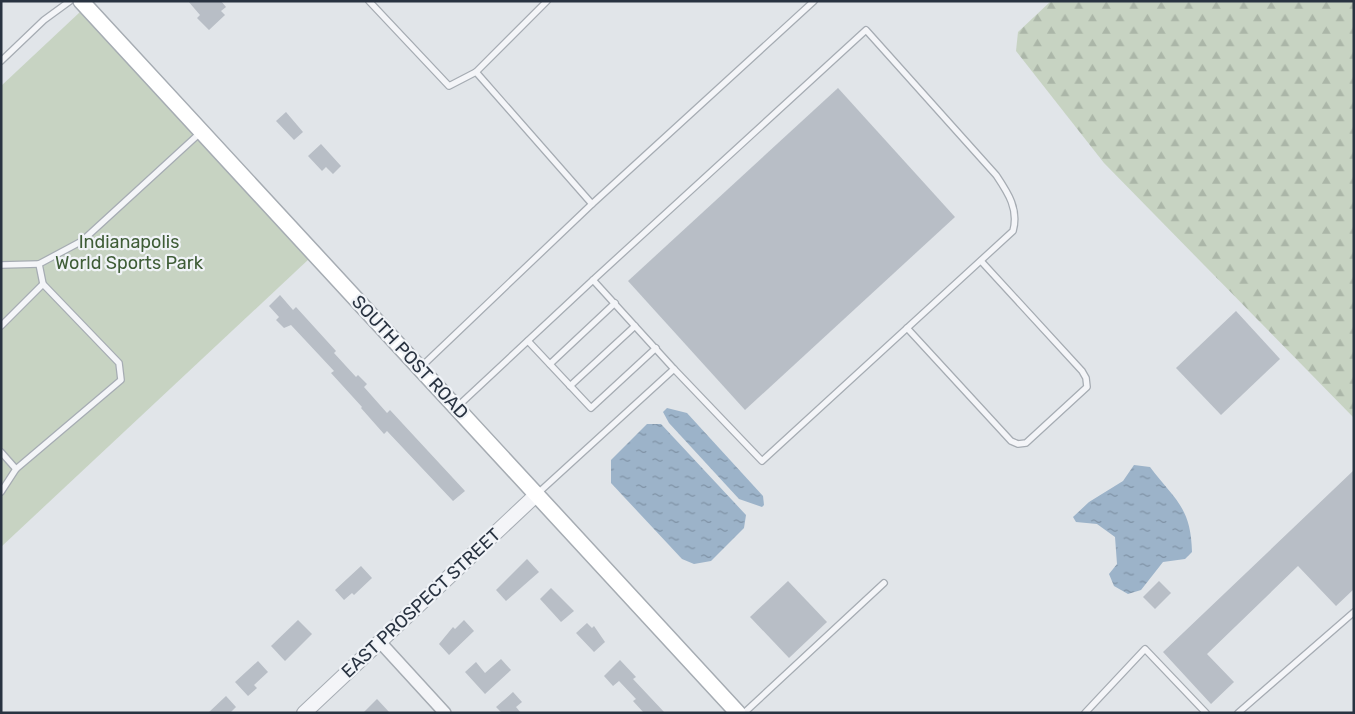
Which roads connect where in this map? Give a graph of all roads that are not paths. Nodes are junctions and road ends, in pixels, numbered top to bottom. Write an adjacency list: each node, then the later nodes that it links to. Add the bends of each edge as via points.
1 (70, 1): 6 (lane, via 44,20)
2 (81, 1): 8 (main road, SOUTH POST ROAD)
3 (369, 1): 7 (lane, via 449,86)
4 (547, 1): 7 (lane)
5 (814, 1): 9 (lane)
6 (1, 61)
7 (476, 72): 9 (lane)
8 (202, 132): 11 (lane, via 82,241); 22 (main road, SOUTH POST ROAD)
9 (592, 204): 22 (lane)
10 (980, 261): 13 (lane, via 1013,231 1017,219 1008,193 996,175 866,30); 18 (lane); 18 (lane, via 1086,378 1087,387 1033,437 1026,443 1011,441)
11 (39, 264): 12 (lane); 14 (lane)
12 (1, 265)
13 (594, 280): 15 (lane); 19 (lane)
14 (43, 284): 16 (lane); 27 (lane, via 119,363 121,380)
15 (615, 303): 17 (lane); 21 (lane)
16 (1, 326)
17 (635, 326): 20 (lane); 24 (lane)
18 (907, 328): 23 (lane, via 762,461)
19 (528, 341): 21 (lane); 25 (lane)
20 (656, 348): 23 (lane); 24 (lane, via 591,408)
21 (550, 364): 24 (lane)
22 (420, 368): 25 (main road, SOUTH POST ROAD)
23 (674, 369): 29 (lane)
24 (570, 386)
25 (456, 408): 29 (main road, SOUTH POST ROAD)
26 (1, 452): 27 (lane)
27 (16, 469): 28 (lane)
28 (1, 492)
29 (537, 494): 32 (street, EAST PROSPECT STREET); 35 (main road, SOUTH POST ROAD)
30 (884, 582): 36 (lane)
31 (1354, 612): 39 (lane)
32 (380, 642): 33 (street, EAST PROSPECT STREET); 34 (street)
33 (304, 713)
34 (445, 713)
35 (738, 713)
36 (744, 713)
37 (1085, 713): 38 (lane, via 1145,649)
38 (1206, 713)
39 (1238, 713)

